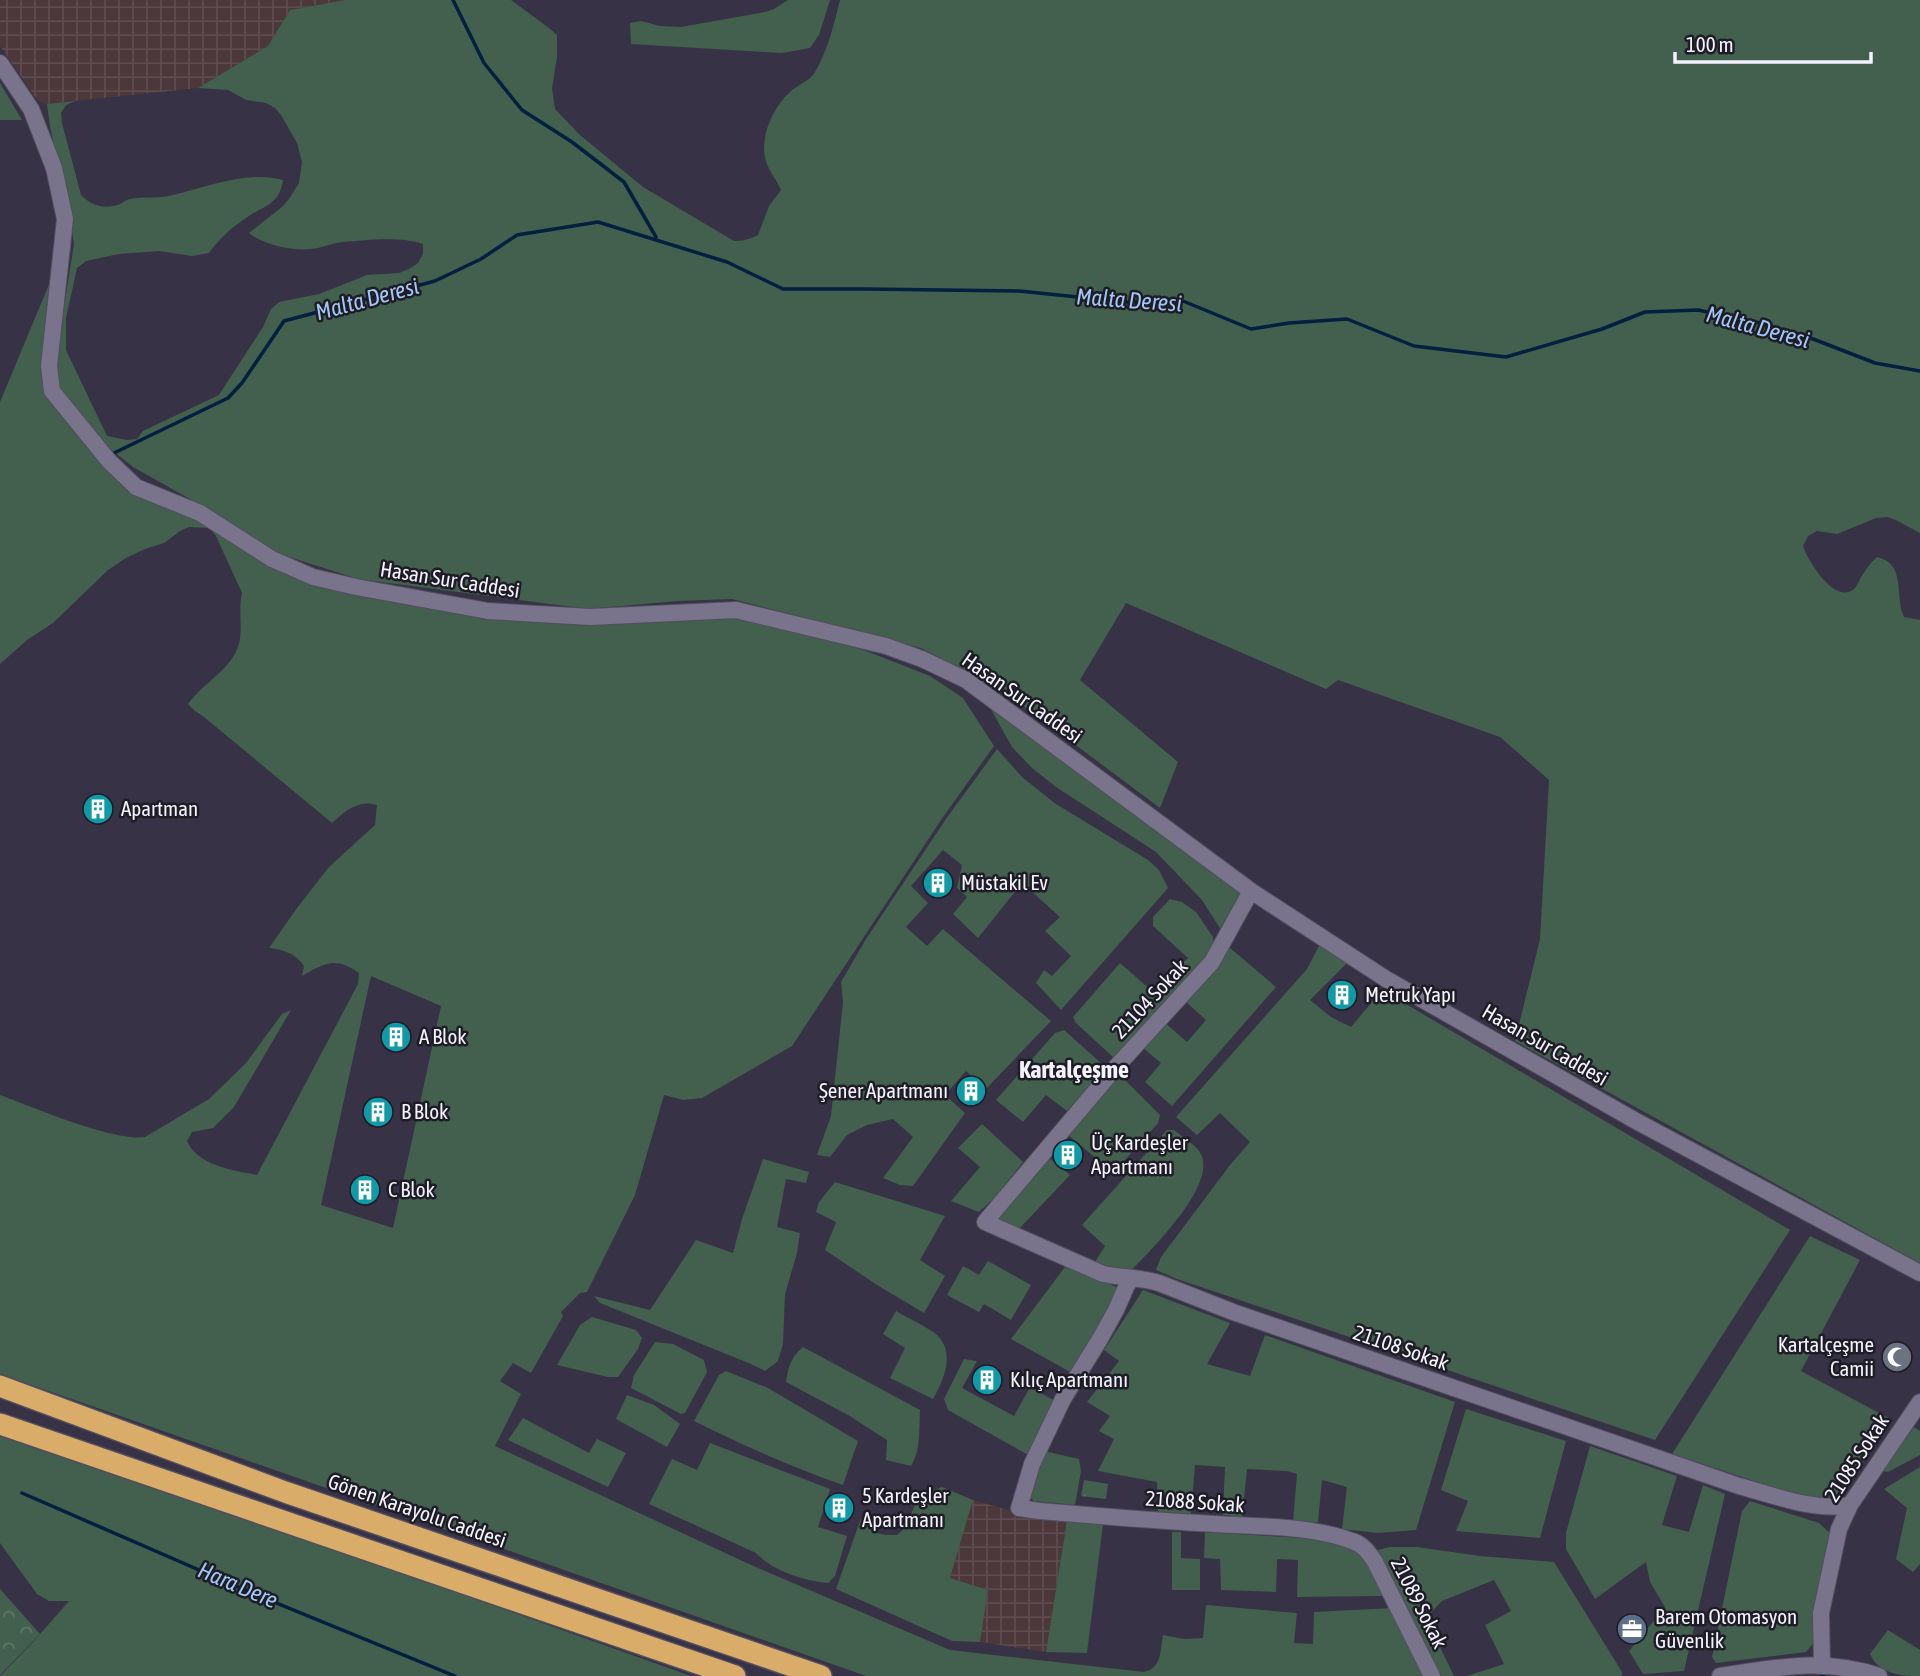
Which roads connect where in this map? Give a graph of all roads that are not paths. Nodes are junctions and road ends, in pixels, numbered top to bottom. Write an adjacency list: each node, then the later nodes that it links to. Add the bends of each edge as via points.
1 (0, 62): 2 (street, Hasan Sur Caddesi, via 32,109 54,168 65,219 49,366 52,391 136,487 200,513 272,559 313,577 356,587 488,611 590,617 736,610 922,659 966,680)
2 (1251, 891): 3 (street, 21104 Sokak, via 1212,962); 4 (street, Hasan Sur Caddesi, via 1386,979 1636,1121)
3 (985, 1222): 5 (street, 21108 Sokak, via 1102,1274)
4 (1920, 1273)
5 (1132, 1278): 9 (street, 21108 Sokak, via 1159,1283 1245,1317 1739,1486); 12 (street, 21088 Sokak, via 1063,1399 1032,1464 1019,1508 1302,1530 1352,1540)
6 (0, 1386): 15 (highway, Gönen Karayolu Caddesi, via 285,1492)
7 (1920, 1402): 10 (street, 21085 Sokak)
8 (0, 1424): 14 (highway)
9 (1809, 1504): 10 (street, 21108 Sokak); 11 (street, 21108 Sokak)
10 (1850, 1505): 11 (street, 21085 Sokak)
11 (1839, 1529): 13 (street, 21085 Sokak, via 1821,1614)
12 (1366, 1550): 16 (street, 21089 Sokak)
13 (1822, 1665): 17 (street); 18 (street)
14 (735, 1676)
15 (821, 1676)
16 (1432, 1676)
17 (1720, 1676)
18 (1879, 1676)

